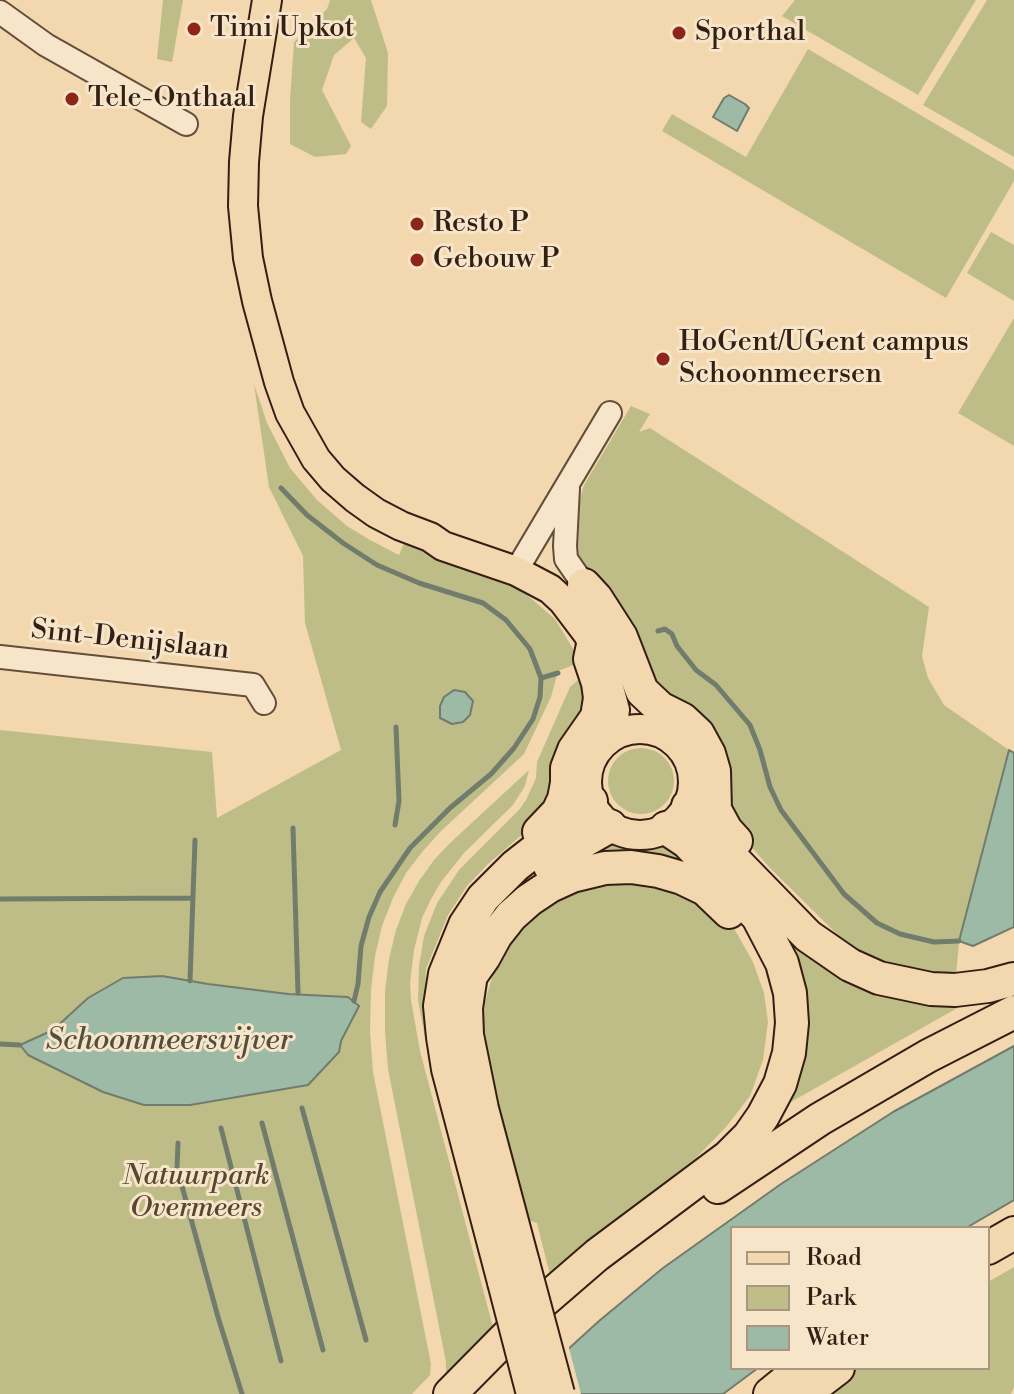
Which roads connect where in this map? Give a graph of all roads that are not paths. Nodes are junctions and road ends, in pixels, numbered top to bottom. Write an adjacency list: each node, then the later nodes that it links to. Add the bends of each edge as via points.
1 (267, 0): 6 (main road, via 248,116 243,206 257,301 290,413 333,479 376,513 443,546)
2 (0, 12): 3 (street, via 55,51)
3 (186, 124)
4 (610, 413): 5 (street)
5 (568, 482): 6 (street); 7 (street, via 566,559)
6 (520, 563): 7 (main road, via 544,564); 8 (main road, via 563,601)
7 (584, 591): 11 (main road, via 615,643 633,708); 16 (highway, via 601,605 621,637 642,691 698,734 714,771 715,810 762,871)
8 (593, 645): 12 (main road, via 615,710); 15 (highway, via 590,659 600,698 597,717 574,750 558,812 521,848)
9 (0, 657): 10 (street, Sint-Denijslaan)
10 (262, 687)
11 (648, 729): 12 (main road); 14 (main road, via 678,744 693,773 693,790)
12 (607, 740): 13 (main road, via 589,768 587,785)
13 (600, 813): 14 (main road, via 623,832 638,835 653,833); 15 (highway, via 579,816); 17 (highway, via 573,847 499,910 474,955)
14 (677, 817): 16 (highway, via 700,825); 20 (highway, via 687,842 758,917 782,963 792,1023 780,1084 749,1136)
15 (515, 866): 25 (highway, via 465,925 445,974 440,1006 448,1069)
16 (759, 886): 18 (highway, via 808,936 879,978 955,990)
17 (472, 974): 20 (highway, via 496,935 529,900 572,876 605,868 658,871 705,889 751,939 765,965 777,1023 765,1083 737,1131 657,1197); 25 (highway, via 467,1035)
18 (1014, 979)
19 (1014, 1012): 29 (highway, via 820,1119 724,1182 612,1267)
20 (647, 1217): 28 (highway, via 531,1312)
21 (1014, 1233): 22 (highway)
22 (990, 1247)
23 (1014, 1256): 24 (highway)
24 (990, 1270)
25 (514, 1272): 30 (highway, bridge); 31 (highway, bridge)
26 (800, 1370): 32 (highway)
27 (835, 1370): 33 (highway)
28 (450, 1394)
29 (473, 1394)
30 (533, 1394)
31 (558, 1394)
32 (770, 1394)
33 (804, 1394)

